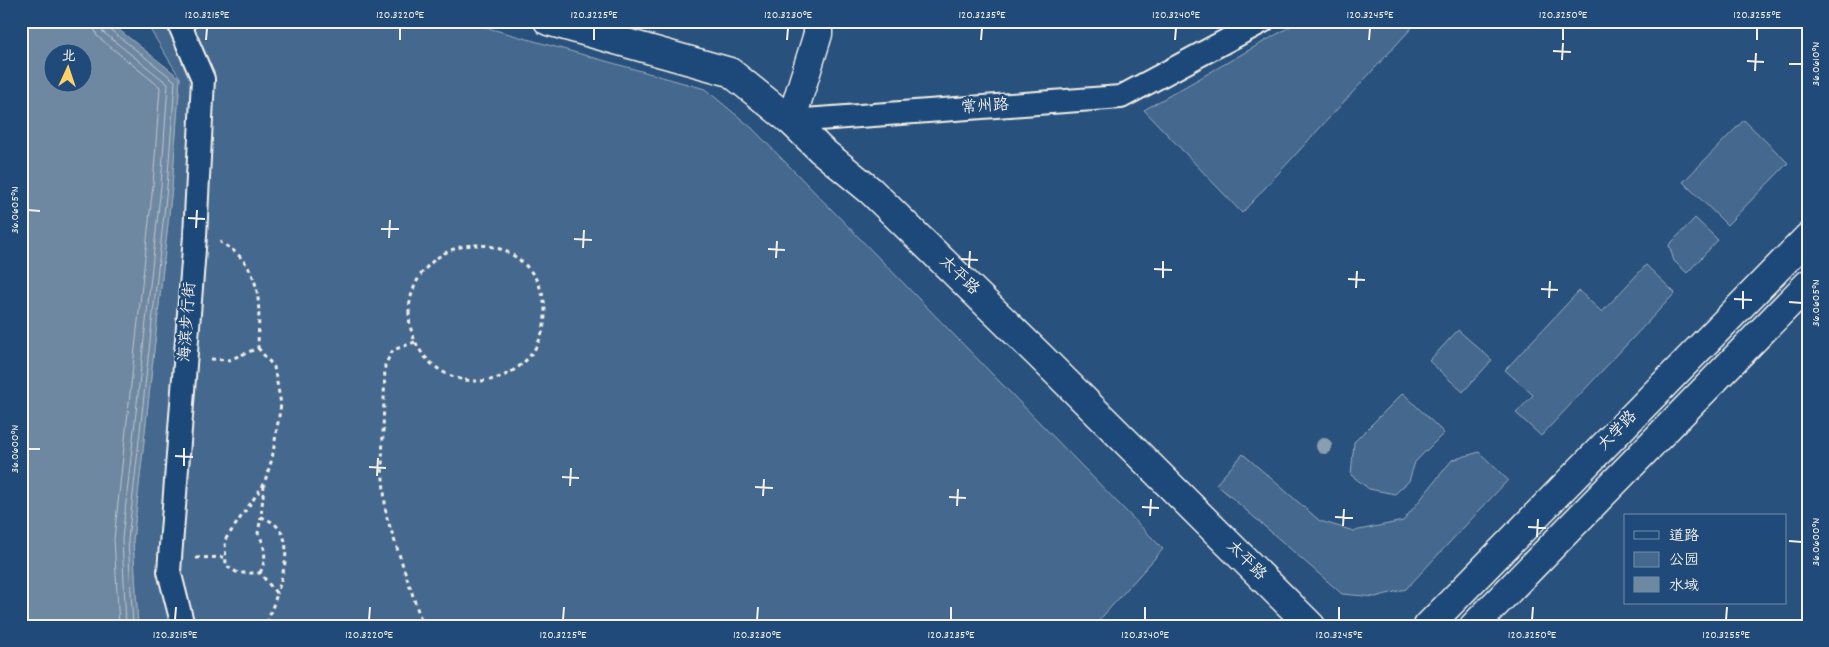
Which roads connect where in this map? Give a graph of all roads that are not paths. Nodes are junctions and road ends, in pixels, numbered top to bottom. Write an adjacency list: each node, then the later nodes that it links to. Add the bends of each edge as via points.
1 (178, 21): 8 (street, 海滨步行街, via 203,79 195,236 170,571)
2 (548, 21): 5 (main road, 太平路, via 730,72)
3 (818, 21): 5 (main road, via 818,34)
4 (1263, 21): 5 (street, 常州路, via 1121,97)
5 (791, 121): 9 (main road, 太平路, via 871,191 1005,321)
6 (1808, 237): 10 (main road, 大学路)
7 (1808, 284): 11 (main road, 大学路)
8 (183, 626)
9 (1311, 626)
10 (1428, 626)
11 (1474, 626)

